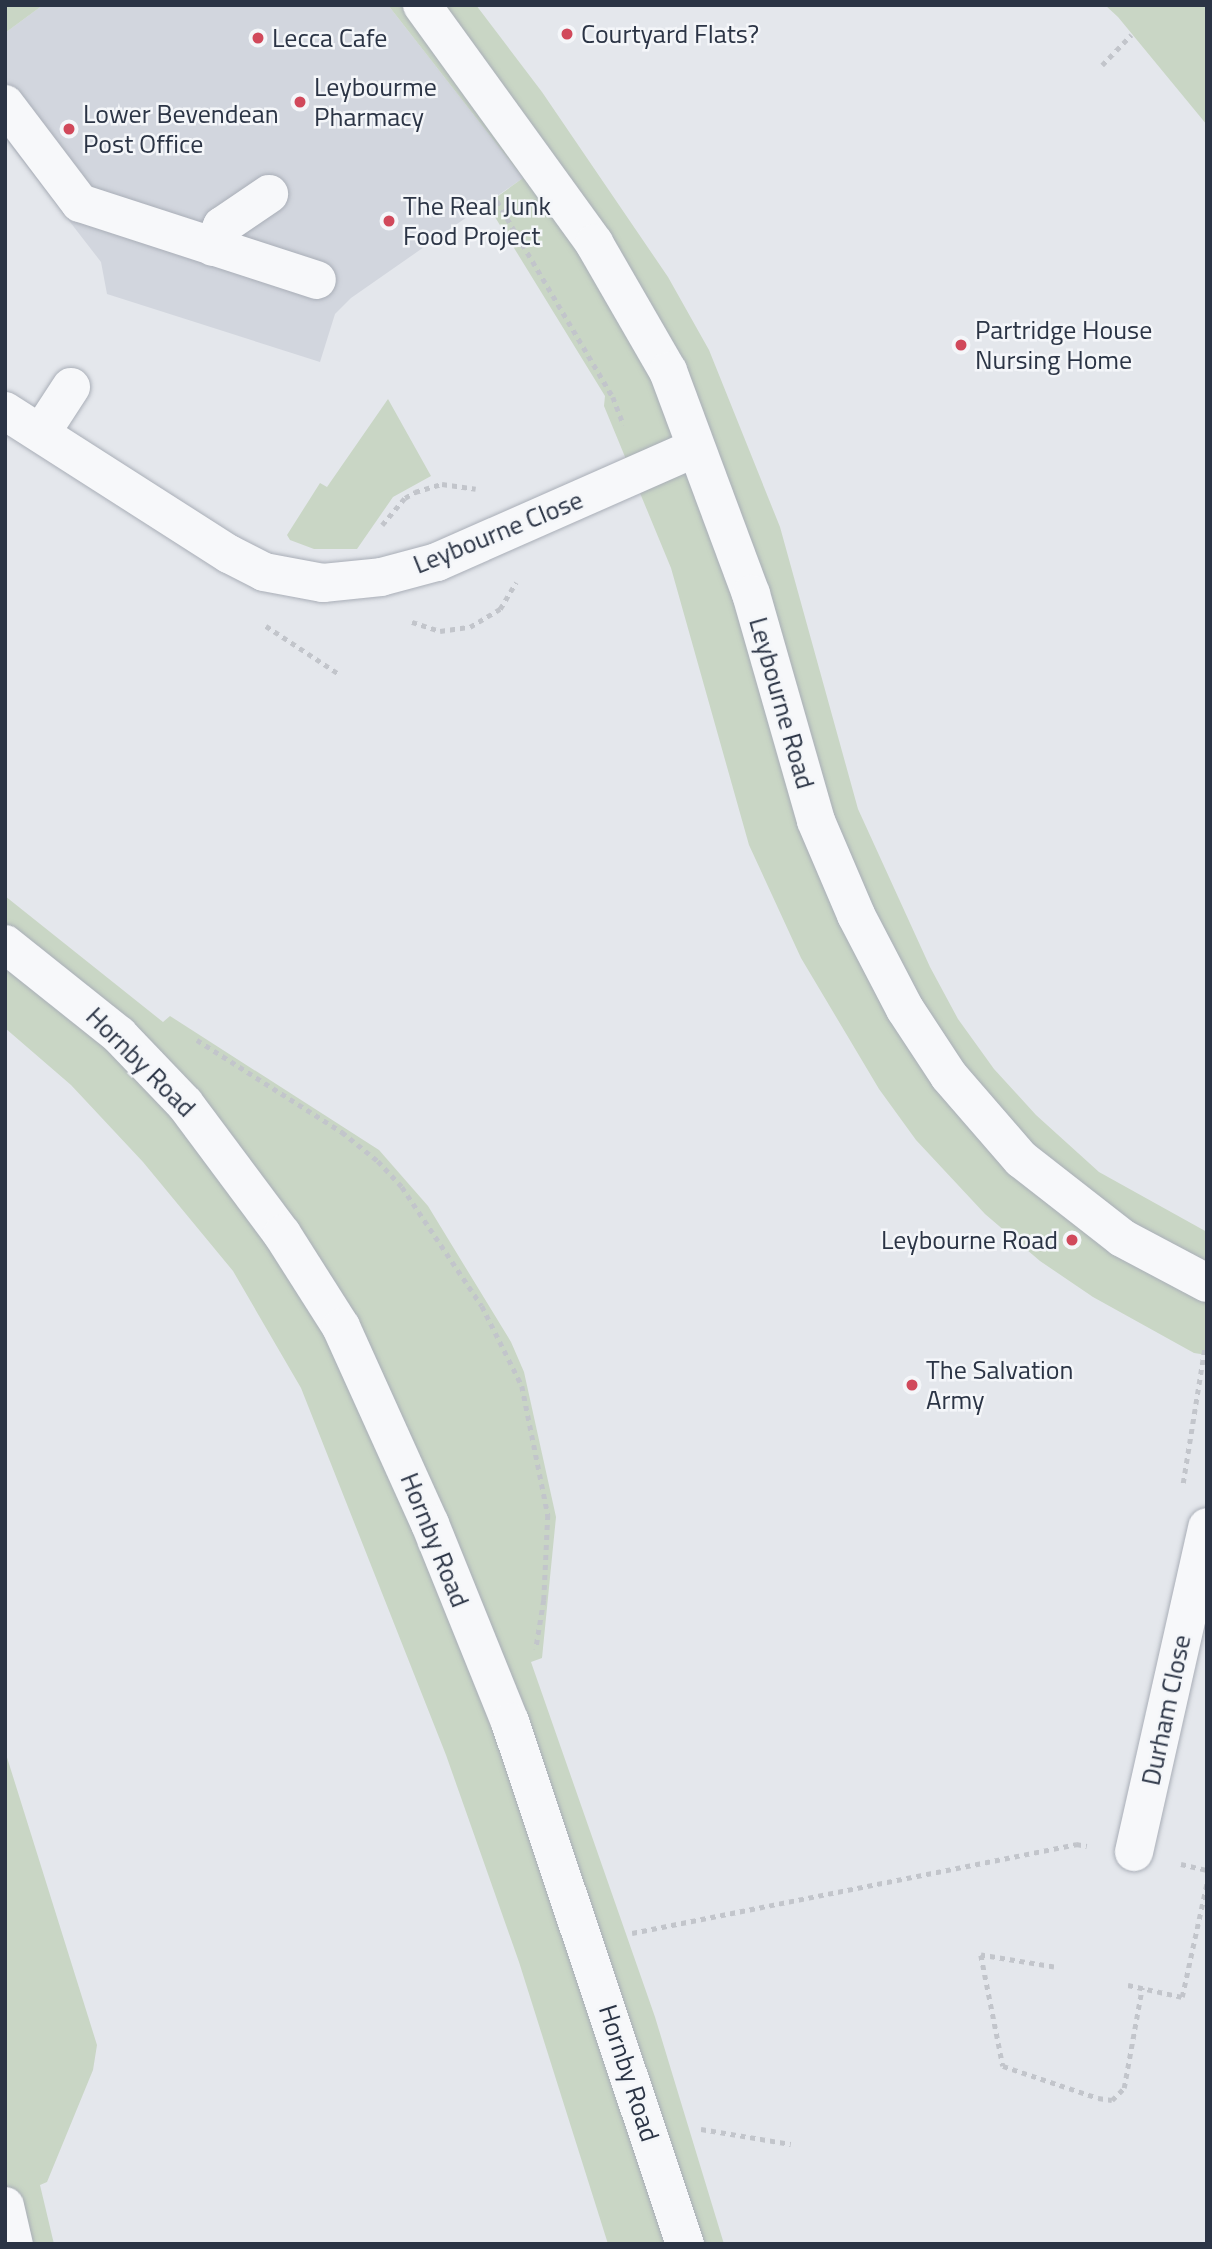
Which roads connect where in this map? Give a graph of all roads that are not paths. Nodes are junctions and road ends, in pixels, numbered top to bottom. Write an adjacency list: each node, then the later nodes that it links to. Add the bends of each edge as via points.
1 (422, 5): 9 (street, Leybourne Road, via 594,243 668,371)
2 (5, 104): 4 (street, via 80,203)
3 (269, 194): 4 (street, via 222,226)
4 (213, 247): 5 (street)
5 (317, 280)
6 (71, 387): 8 (street)
7 (5, 411): 8 (street, Leybourne Close)
8 (41, 433): 9 (street, Leybourne Close, via 229,554 264,572 323,583 381,577 437,562)
9 (695, 448): 11 (street, Leybourne Road, via 751,594 816,821 856,915 905,1009 949,1076 1021,1159 1122,1238)
10 (5, 944): 16 (street, Hornby Road, via 119,1035 185,1104 322,1293 435,1535 510,1722)
11 (1207, 1283)
12 (1207, 1527): 13 (street, Durham Close)
13 (1134, 1852)
14 (5, 2206): 15 (street)
15 (14, 2244)
16 (685, 2244)

